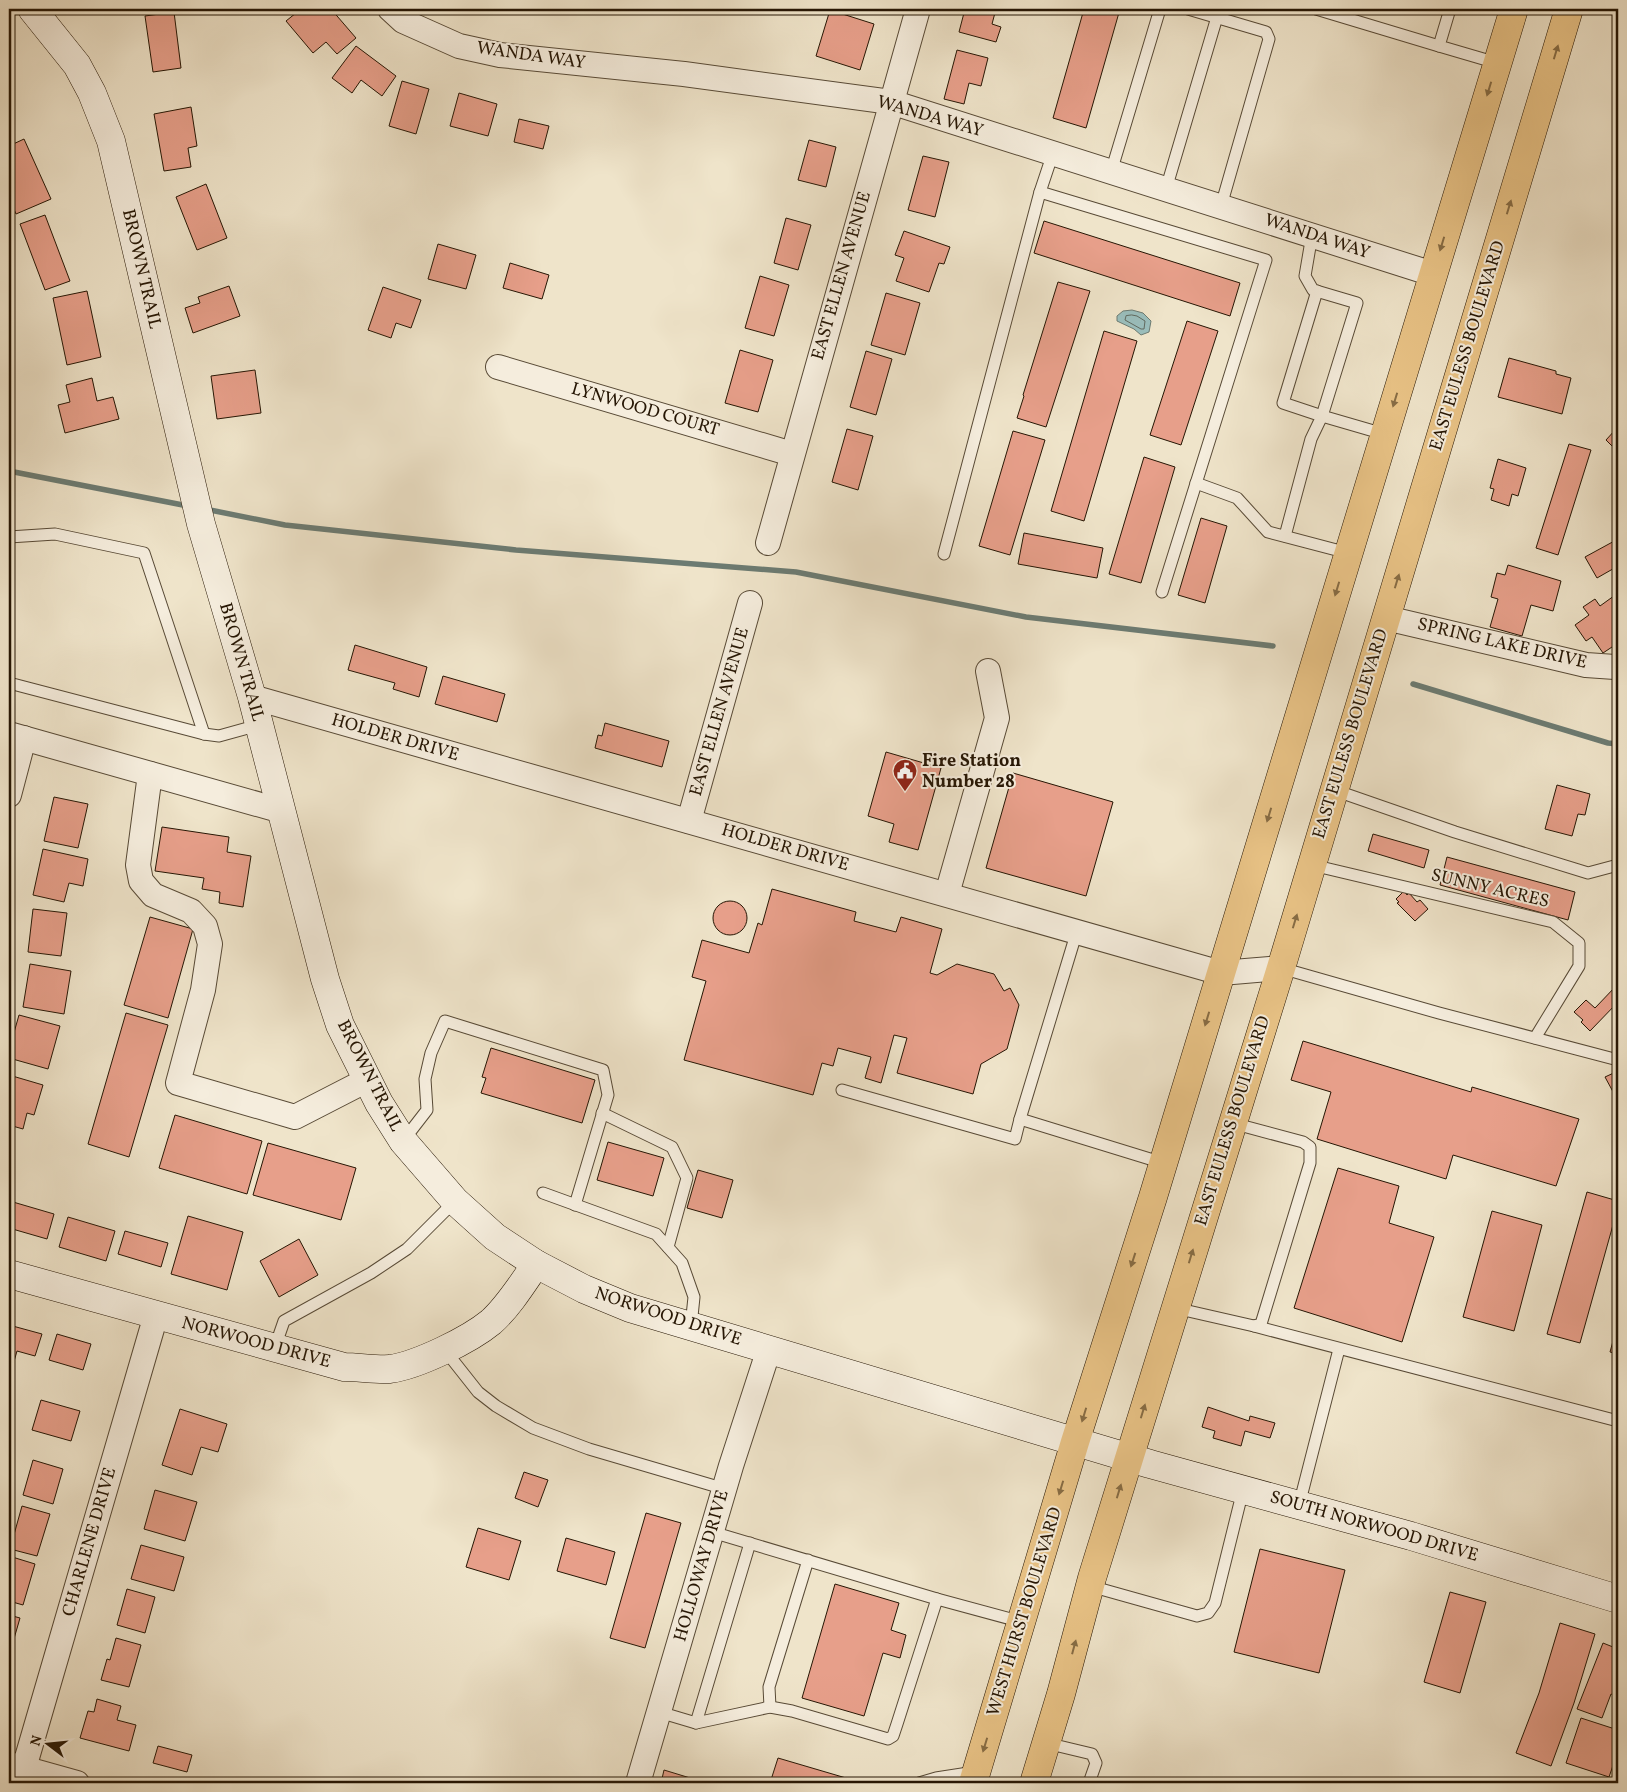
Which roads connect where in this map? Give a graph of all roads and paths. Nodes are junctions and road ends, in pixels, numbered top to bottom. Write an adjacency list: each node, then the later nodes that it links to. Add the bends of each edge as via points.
1 (32, 9): 38 (main road, BROWN TRAIL, via 78,65 111,141 201,524)
2 (390, 9): 13 (street, WANDA WAY, via 403,21 459,46 500,55 684,74)
3 (918, 9): 13 (street, EAST ELLEN AVENUE)
4 (1160, 9): 15 (lane)
5 (1188, 9): 10 (lane)
6 (1316, 9): 11 (lane)
7 (1450, 9): 11 (lane)
8 (1514, 9): 12 (main road)
9 (1569, 9): 34 (main road, EAST EULESS BOULEVARD, one-way to 9)
10 (1217, 17): 16 (lane); 18 (lane, via 1266,32 1269,39)
11 (1438, 46): 12 (lane)
12 (1497, 63): 20 (main road, one-way to 20)
13 (891, 102): 14 (street, WANDA WAY); 25 (street, EAST ELLEN AVENUE)
14 (1053, 153): 15 (street, WANDA WAY); 17 (lane)
15 (1110, 172): 16 (street, WANDA WAY)
16 (1166, 189): 18 (street, WANDA WAY)
17 (1040, 192): 26 (lane, via 1266,260); 31 (lane)
18 (1221, 206): 19 (street, WANDA WAY)
19 (1312, 235): 20 (street, WANDA WAY); 21 (lane, via 1305,276)
20 (1433, 274): 24 (main road, one-way to 24)
21 (1318, 291): 23 (lane, via 1283,403); 23 (lane, via 1357,303)
22 (498, 367): 25 (street, LYNWOOD COURT)
23 (1322, 416): 24 (lane); 27 (lane, via 1311,439)
24 (1384, 434): 30 (main road)
25 (792, 454): 29 (street, EAST ELLEN AVENUE)
26 (1196, 483): 27 (lane, via 1237,498 1268,532); 32 (lane)
27 (1285, 536): 30 (lane)
28 (9, 538): 41 (lane, via 55,534 144,553)
29 (768, 543)
30 (1348, 553): 53 (main road, one-way to 53)
31 (944, 554)
32 (1162, 592)
33 (750, 603): 47 (street, EAST ELLEN AVENUE)
34 (1386, 618): 35 (street, SPRING LAKE DRIVE, via 1586,665); 44 (main road, EAST EULESS BOULEVARD)
35 (1618, 666)
36 (988, 671): 50 (street, via 997,718)
37 (9, 683): 41 (lane)
38 (252, 697): 39 (street, HOLDER DRIVE); 40 (main road, BROWN TRAIL)
39 (291, 708): 40 (street); 47 (street, HOLDER DRIVE)
40 (259, 726): 41 (lane, via 219,736); 46 (main road, BROWN TRAIL)
41 (204, 734)
42 (16, 736): 43 (street); 45 (street)
43 (150, 774): 46 (street); 56 (street, via 138,864 141,881 153,895 191,911 205,926 210,944 203,990 178,1083 295,1117)
44 (1334, 790): 48 (main road, EAST EULESS BOULEVARD); 49 (lane, via 1588,873)
45 (9, 795)
46 (282, 811): 56 (main road, BROWN TRAIL, via 325,980 340,1025)
47 (689, 821): 50 (street, HOLDER DRIVE)
48 (1312, 865): 52 (main road, EAST EULESS BOULEVARD, one-way to 48); 54 (lane, SUNNY ACRES, via 1553,922 1579,944 1578,966)
49 (1618, 866)
50 (947, 894): 51 (street, HOLDER DRIVE)
51 (1077, 931): 53 (street, HOLDER DRIVE); 59 (lane)
52 (1281, 968): 53 (street, HOLDER DRIVE); 54 (lane); 60 (main road, EAST EULESS BOULEVARD)
53 (1221, 973): 62 (main road, one-way to 62)
54 (1535, 1038): 55 (lane)
55 (1618, 1060)
56 (367, 1080): 61 (main road, BROWN TRAIL)
57 (842, 1090): 59 (lane, via 1015,1139)
58 (602, 1113): 61 (lane, via 608,1095 602,1070 445,1020 431,1053 425,1079 427,1110); 65 (lane); 66 (lane, via 672,1147 686,1178)
59 (1020, 1119): 62 (lane)
60 (1232, 1123): 69 (main road, EAST EULESS BOULEVARD, one-way to 60); 72 (lane, via 1303,1142 1310,1147 1310,1163 1261,1324)
61 (403, 1141): 64 (main road, BROWN TRAIL)
62 (1163, 1163): 78 (main road, one-way to 78)
63 (543, 1193): 65 (lane)
64 (455, 1202): 67 (main road, BROWN TRAIL, via 495,1237); 73 (lane, via 407,1250 284,1321)
65 (576, 1205): 66 (lane, via 656,1234)
66 (668, 1248): 71 (lane, via 682,1263 694,1297)
67 (536, 1264): 71 (main road, NORWOOD DRIVE, via 623,1305); 74 (main road, NORWOOD DRIVE, via 492,1321)
68 (9, 1274): 70 (main road, NORWOOD DRIVE)
69 (1175, 1308): 72 (lane); 79 (main road, EAST EULESS BOULEVARD, one-way to 69)
70 (156, 1315): 73 (main road, NORWOOD DRIVE); 94 (street, CHARLENE DRIVE)
71 (691, 1326): 75 (main road, NORWOOD DRIVE)
72 (1254, 1326): 76 (lane)
73 (275, 1348): 74 (main road, NORWOOD DRIVE, via 344,1367 390,1368 428,1358)
74 (444, 1349): 80 (lane, via 478,1392 533,1428 589,1449)
75 (769, 1349): 78 (main road, NORWOOD DRIVE); 80 (street, HOLLOWAY DRIVE)
76 (1339, 1349): 77 (lane); 82 (lane)
77 (1618, 1421)
78 (1075, 1442): 79 (main road, NORWOOD DRIVE); 89 (main road, WEST HURST BOULEVARD, one-way to 89)
79 (1129, 1458): 81 (main road, SOUTH NORWOOD DRIVE); 86 (main road, one-way to 79)
80 (725, 1489): 83 (street, HOLLOWAY DRIVE)
81 (1242, 1490): 82 (main road, SOUTH NORWOOD DRIVE); 86 (lane, via 1215,1603 1208,1614 1197,1616)
82 (1299, 1505): 88 (main road, SOUTH NORWOOD DRIVE)
83 (712, 1532): 84 (lane); 91 (street, HOLLOWAY DRIVE)
84 (750, 1543): 85 (lane); 92 (lane)
85 (808, 1560): 87 (lane); 90 (lane, via 769,1687)
86 (1090, 1586): 93 (main road, one-way to 86)
87 (937, 1599): 89 (lane); 90 (lane, via 893,1736 882,1738)
88 (1618, 1599)
89 (1022, 1622): 95 (main road, WEST HURST BOULEVARD, one-way to 95)
90 (770, 1707): 92 (lane)
91 (659, 1712): 92 (lane); 97 (street, HOLLOWAY DRIVE)
92 (696, 1723)
93 (1046, 1743): 99 (main road); 100 (lane, via 1092,1754 1096,1763)
94 (17, 1766): 96 (street)
95 (975, 1778): 98 (lane, via 936,1778)
96 (77, 1783)
97 (638, 1783)
98 (919, 1783)
99 (1034, 1783)
100 (1089, 1783)

